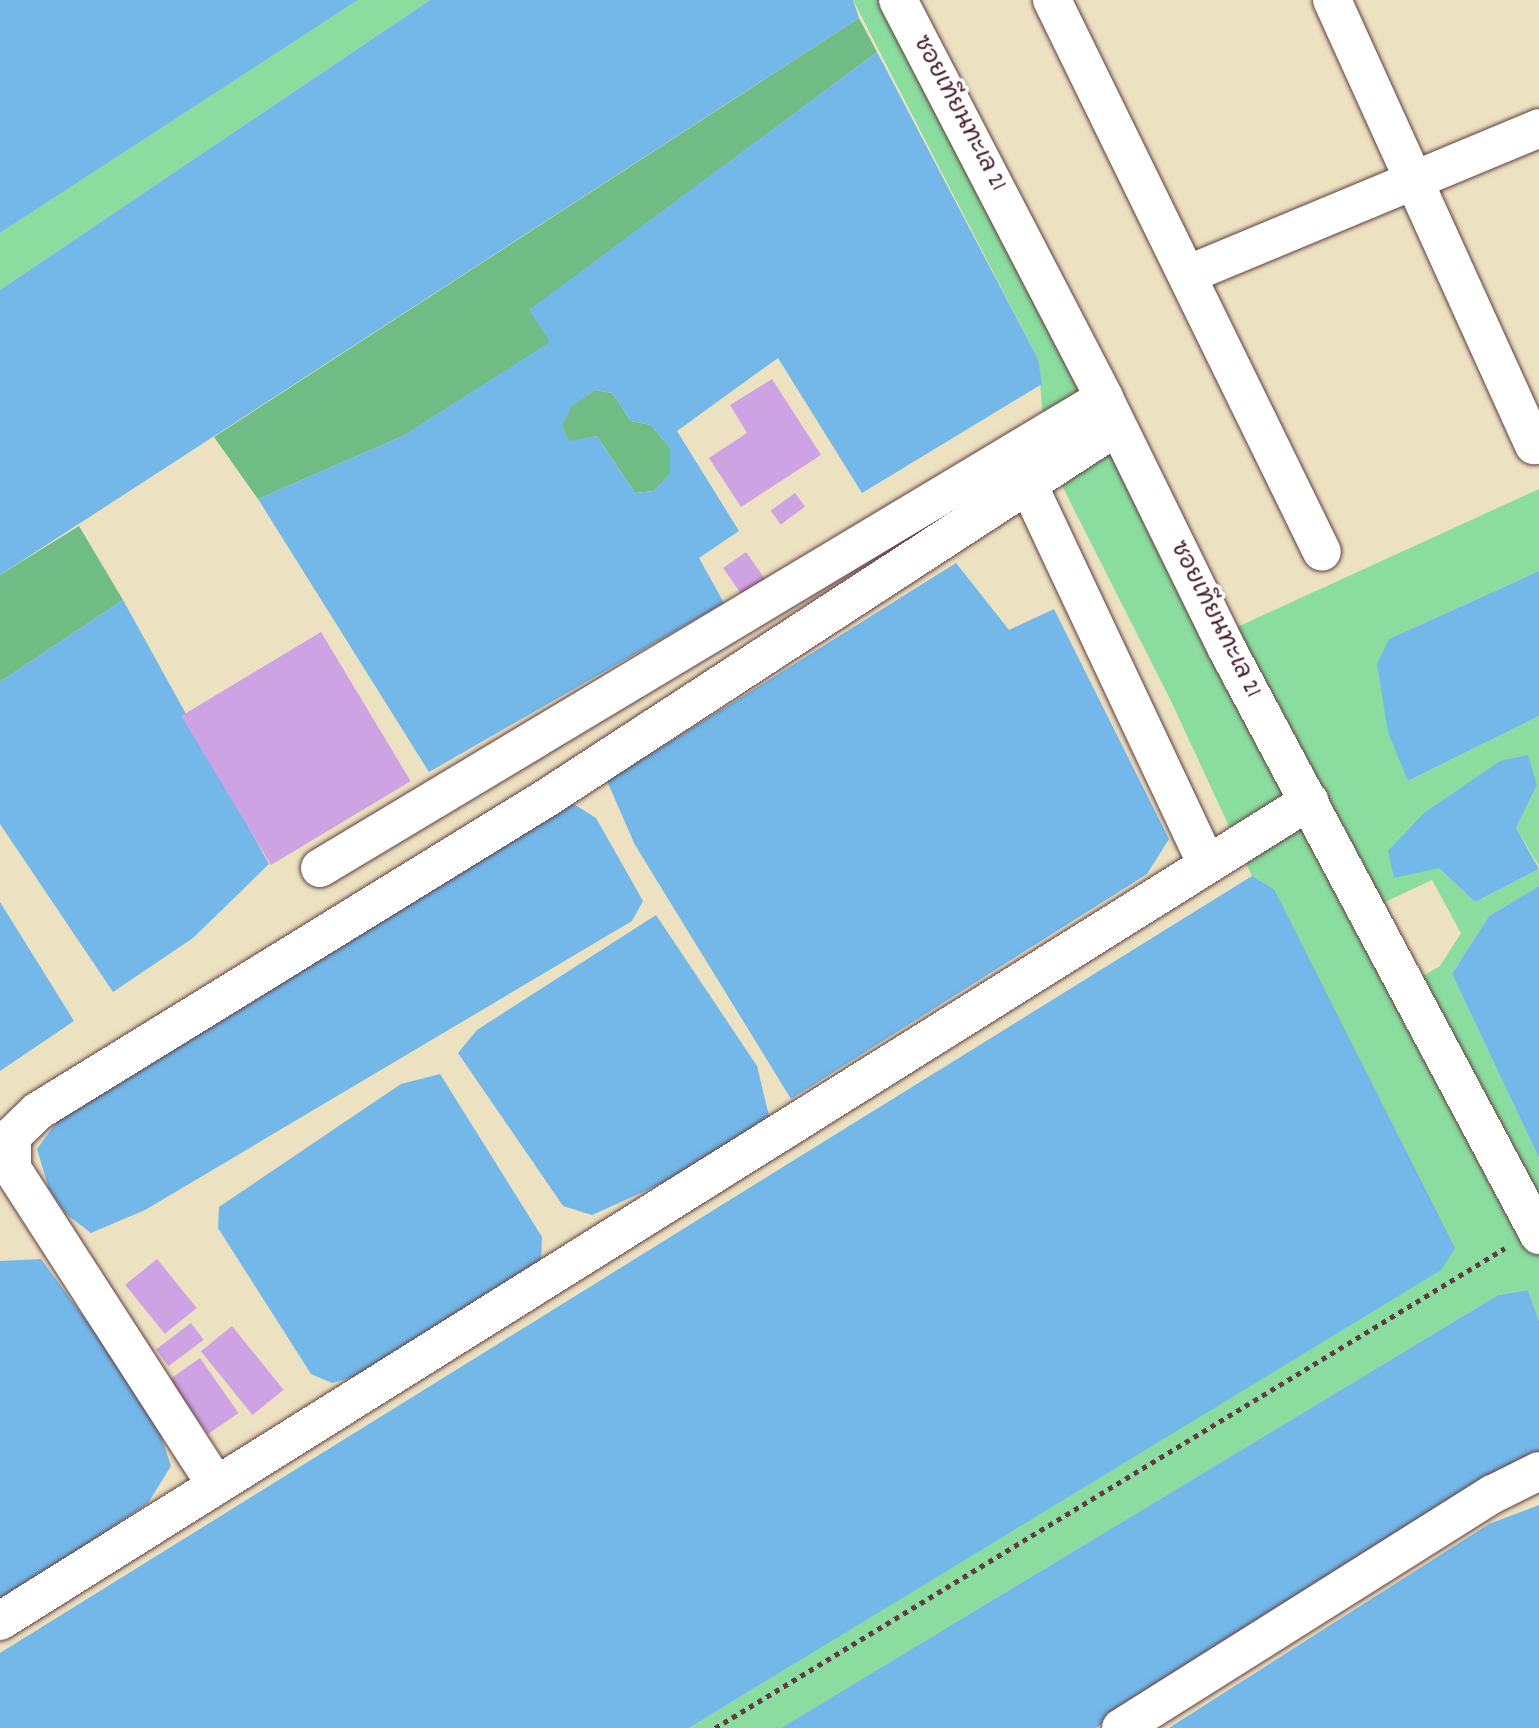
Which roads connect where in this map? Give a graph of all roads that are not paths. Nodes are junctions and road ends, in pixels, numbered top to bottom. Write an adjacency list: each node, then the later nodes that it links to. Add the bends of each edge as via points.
1 (898, 0): 7 (street, ซอยเทียนทะเล 21)
2 (1052, 0): 6 (street)
3 (1332, 0): 5 (street)
4 (1539, 128): 5 (street)
5 (1414, 180): 6 (street); 8 (street)
6 (1189, 274): 10 (street)
7 (1110, 412): 9 (street); 11 (street, ซอยเทียนทะเล 21, via 1227,649); 13 (street)
8 (1534, 445)
9 (1027, 482): 12 (street); 16 (street, via 545,799 38,1111 12,1136 12,1169)
10 (1322, 552)
11 (1309, 801): 12 (street); 14 (street, ซอยเทียนทะเล 21)
12 (1207, 864): 16 (street)
13 (320, 868)
14 (1538, 1232)
15 (1539, 1471): 18 (street, via 1493,1494)
16 (216, 1485): 17 (street)
17 (0, 1621)
18 (1121, 1728)

